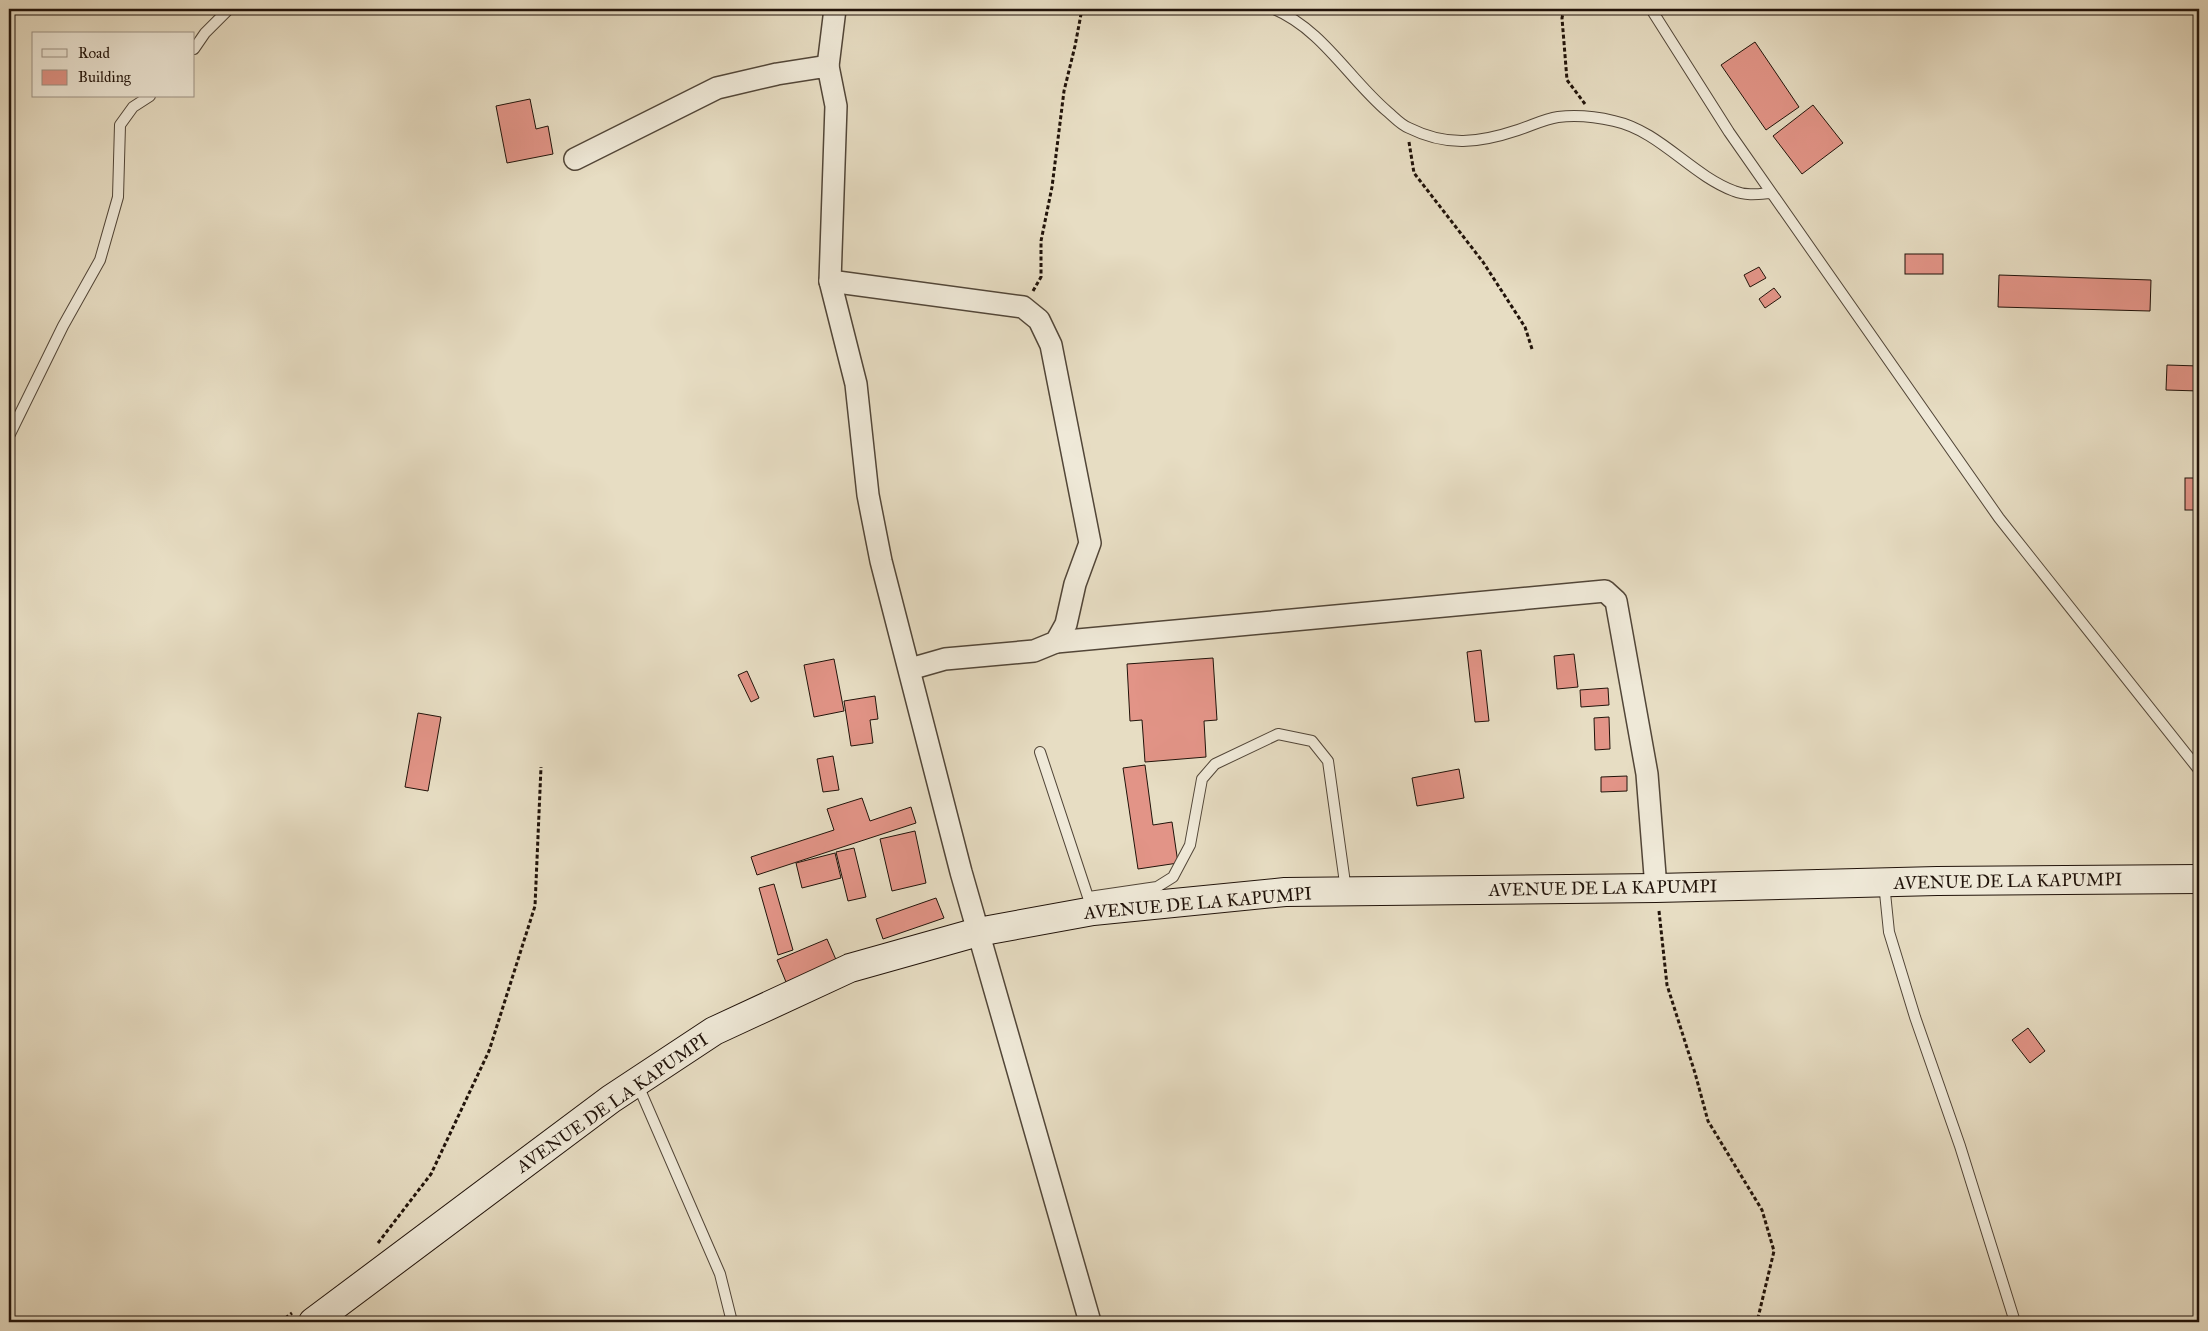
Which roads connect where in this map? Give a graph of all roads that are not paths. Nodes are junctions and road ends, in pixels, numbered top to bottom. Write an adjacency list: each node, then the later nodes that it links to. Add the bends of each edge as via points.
1 (229, 9): 5 (lane)
2 (835, 9): 6 (street)
3 (1274, 9): 9 (lane, via 1299,22 1321,40 1376,102 1407,128 1438,139 1462,142 1481,140 1559,117 1616,121 1735,192)
4 (1651, 9): 9 (lane)
5 (195, 48)
6 (828, 66): 8 (street, via 717,88); 10 (street, via 836,106)
7 (147, 98): 11 (lane, via 133,107 120,125 118,197 100,260 63,326)
8 (575, 159)
9 (1771, 193): 15 (lane, via 1999,518)
10 (830, 281): 12 (street, via 1023,307 1039,320 1051,345 1090,543 1075,584 1066,624); 13 (street, via 856,384 868,495 881,561)
11 (9, 436)
12 (1056, 642): 13 (street, via 1034,651 945,659); 18 (street, via 1605,591 1616,601 1647,774)
13 (910, 669): 21 (street)
14 (1040, 752): 20 (lane)
15 (2199, 770)
16 (2199, 879): 17 (main road, AVENUE DE LA KAPUMPI)
17 (1884, 882): 18 (main road, AVENUE DE LA KAPUMPI); 26 (lane, via 1889,932)
18 (1656, 888): 19 (main road, AVENUE DE LA KAPUMPI)
19 (1346, 891): 20 (main road, AVENUE DE LA KAPUMPI); 20 (lane, via 1328,762 1312,741 1278,734 1215,764 1202,779 1190,845 1173,877 1157,886)
20 (1091, 904): 21 (main road, AVENUE DE LA KAPUMPI)
21 (978, 932): 22 (main road, AVENUE DE LA KAPUMPI, via 850,968 714,1031); 25 (street)
22 (637, 1082): 23 (main road, AVENUE DE LA KAPUMPI); 24 (lane, via 720,1274)
23 (304, 1316)
24 (732, 1322)
25 (1090, 1322)
26 (2015, 1322)

